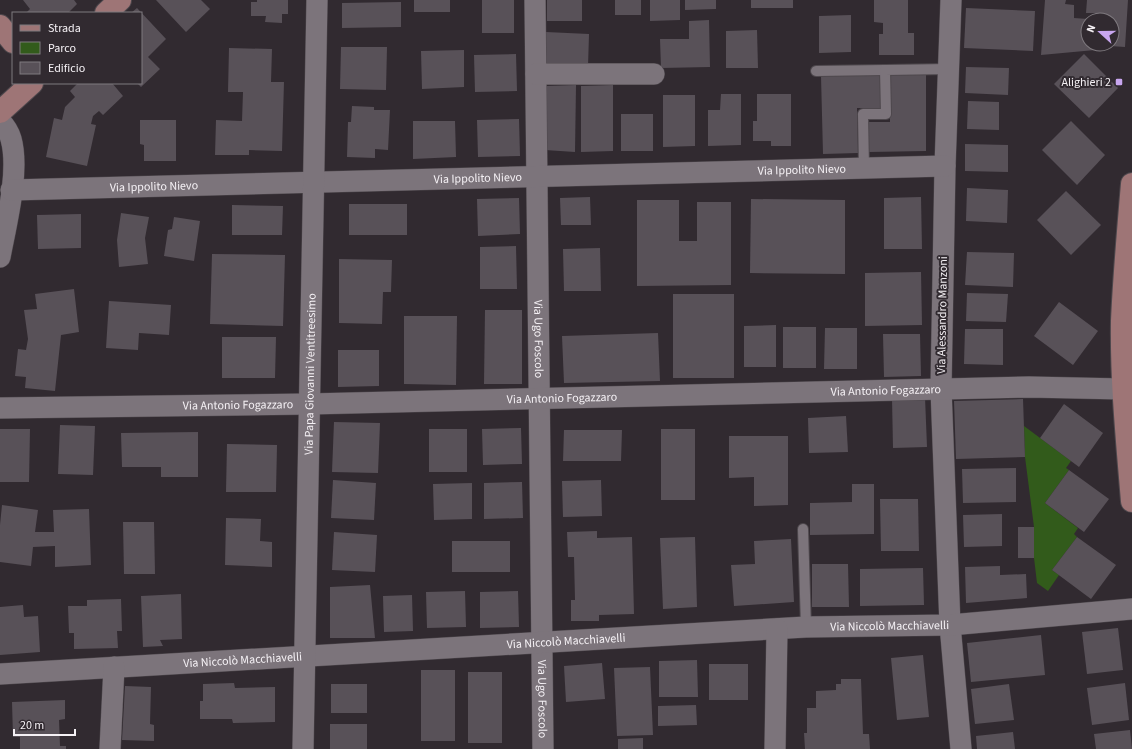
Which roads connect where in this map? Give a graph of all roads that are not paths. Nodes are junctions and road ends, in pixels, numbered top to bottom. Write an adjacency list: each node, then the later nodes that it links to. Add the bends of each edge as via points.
1 (120, 0): 5 (main road)
2 (316, 0): 19 (street, Via Papa Giovanni Ventitreesimo)
3 (535, 0): 11 (street, Via Ugo Foscolo)
4 (951, 0): 8 (street, Via Alessandro Manzoni)
5 (107, 12)
6 (0, 26): 7 (main road)
7 (12, 41)
8 (948, 69): 9 (lane); 16 (street, Via Alessandro Manzoni)
9 (885, 70): 10 (lane); 17 (lane, via 886,114 863,114)
10 (816, 71)
11 (536, 74): 12 (street); 18 (street, Via Ugo Foscolo)
12 (654, 74)
13 (31, 84): 14 (main road)
14 (0, 112)
15 (0, 120): 21 (street, via 11,139)
16 (945, 166): 17 (street, Via Ippolito Nievo); 24 (street, Via Alessandro Manzoni)
17 (864, 168): 18 (street, Via Ippolito Nievo)
18 (537, 176): 19 (street, Via Ippolito Nievo); 26 (street, Via Ugo Foscolo)
19 (314, 182): 21 (street, Via Ippolito Nievo); 27 (street, Via Papa Giovanni Ventitreesimo)
20 (1132, 184): 23 (main road)
21 (11, 190): 22 (street)
22 (0, 258)
23 (1128, 274): 25 (main road, via 1122,322)
24 (942, 389): 25 (street, Via Antonio Fogazzaro); 26 (street, Via Antonio Fogazzaro); 33 (street, Via Alessandro Manzoni)
25 (1123, 389): 29 (main road)
26 (539, 399): 27 (street, Via Antonio Fogazzaro); 36 (street, Via Ugo Foscolo)
27 (309, 404): 28 (street, Via Antonio Fogazzaro); 37 (street, Via Papa Giovanni Ventitreesimo)
28 (0, 408)
29 (1131, 470): 30 (main road)
30 (1132, 501)
31 (803, 529): 34 (lane)
32 (1132, 609): 33 (street, Via Niccolò Macchiavelli)
33 (950, 625): 34 (street, Via Niccolò Macchiavelli); 44 (street, Via Alessandro Manzoni)
34 (806, 628): 35 (street, Via Niccolò Macchiavelli)
35 (777, 629): 36 (street, Via Niccolò Macchiavelli); 43 (street)
36 (542, 643): 37 (street, Via Niccolò Macchiavelli); 42 (street, Via Ugo Foscolo)
37 (305, 656): 38 (street, Via Niccolò Macchiavelli); 41 (street, Via Papa Giovanni Ventitreesimo)
38 (114, 667): 39 (street, Via Niccolò Macchiavelli); 40 (street)
39 (0, 674)
40 (110, 749)
41 (303, 749)
42 (543, 749)
43 (775, 749)
44 (961, 749)

